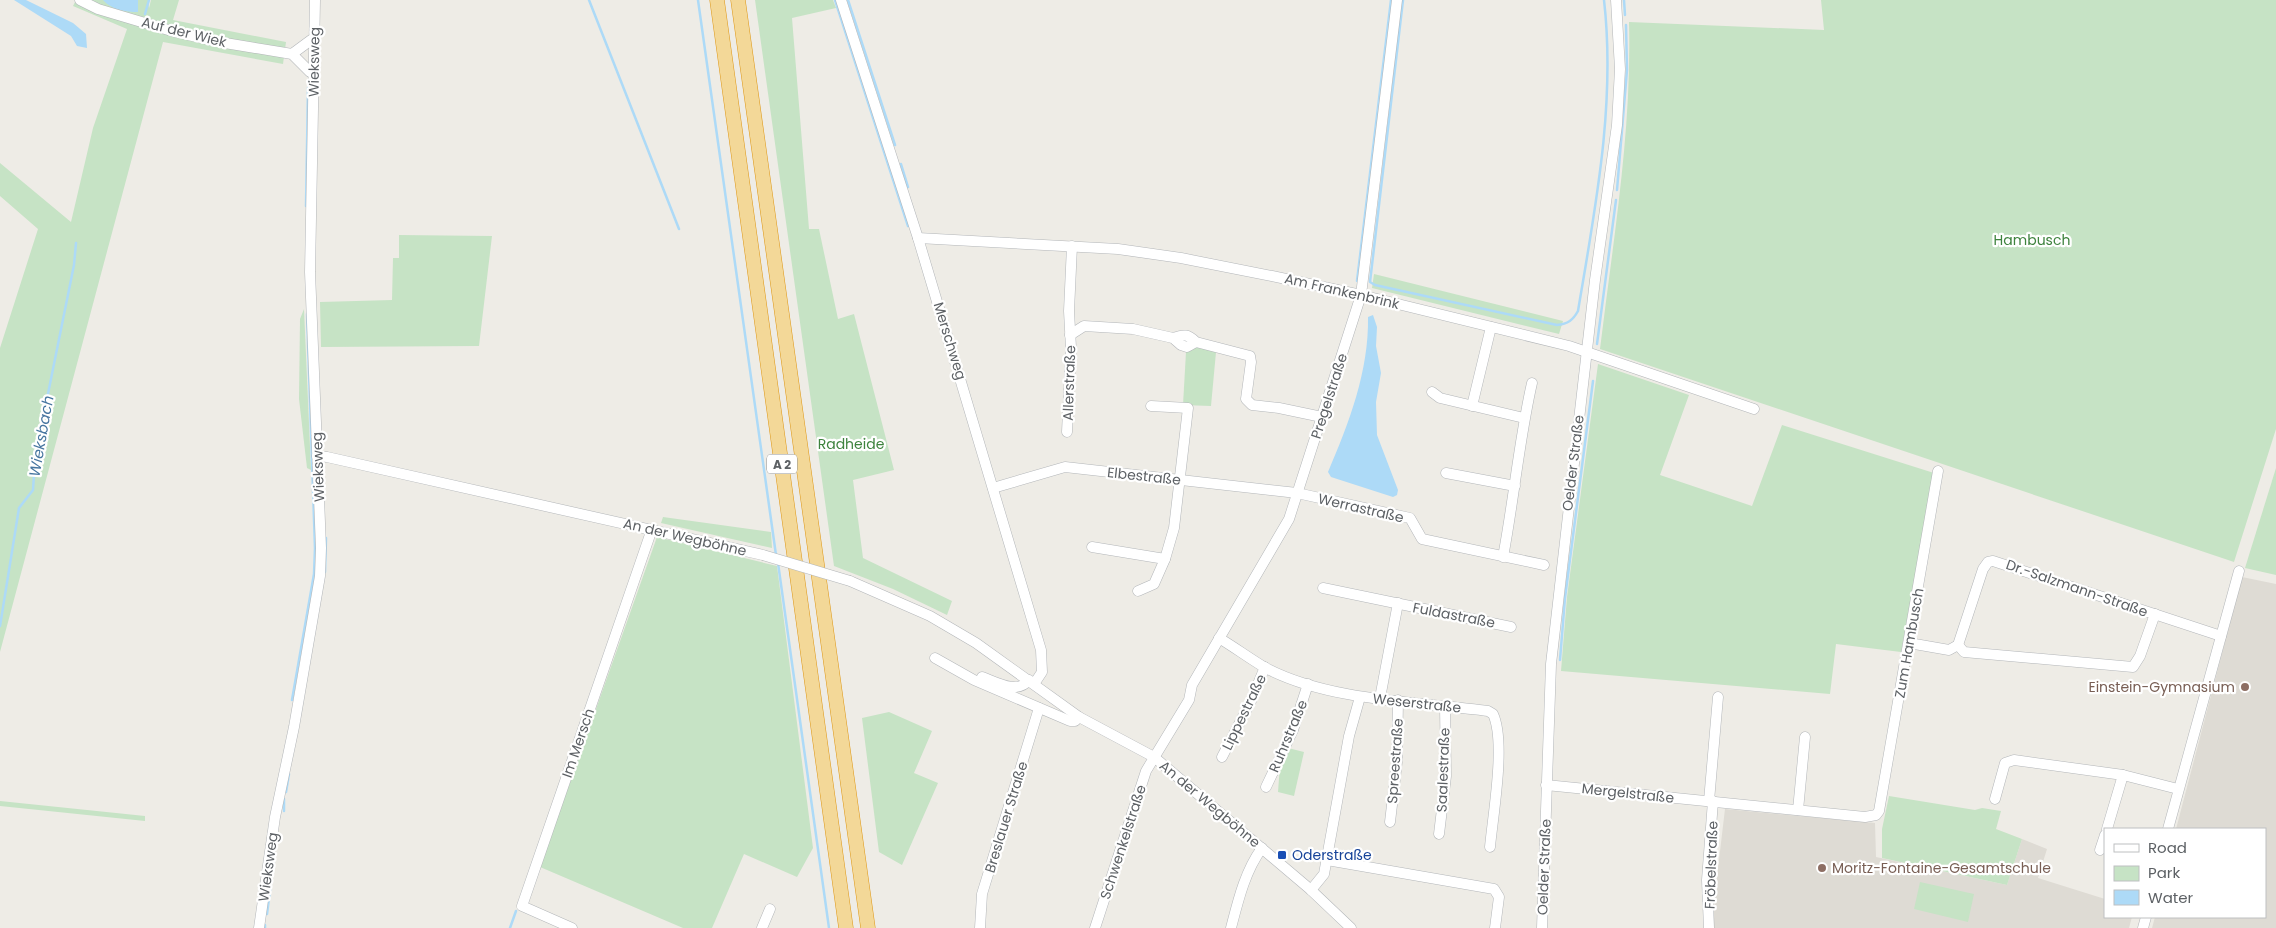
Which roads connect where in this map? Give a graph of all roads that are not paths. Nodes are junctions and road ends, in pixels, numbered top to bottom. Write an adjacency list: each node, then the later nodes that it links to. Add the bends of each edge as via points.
1 (80, 0): 9 (street, Auf der Wiek, via 98,9 175,32)
2 (315, 0): 8 (street, Wieksweg)
3 (717, 0): 86 (highway, A 2)
4 (738, 0): 87 (highway, A 2)
5 (841, 0): 11 (street, Merschweg)
6 (1397, 0): 13 (street, Pregelstraße)
7 (1616, 0): 18 (street, Oelder Straße, via 1620,69 1616,125)
8 (314, 40): 9 (street); 10 (street, Wieksweg)
9 (292, 54): 10 (street, via 310,72)
10 (314, 72): 27 (street, Wieksweg, via 310,272)
11 (918, 238): 12 (street, Am Frankenbrink); 32 (street, Merschweg)
12 (1072, 246): 13 (street, Am Frankenbrink, via 1181,258); 14 (street, Allerstraße)
13 (1361, 295): 16 (street, Am Frankenbrink); 24 (street, Pregelstraße)
14 (1069, 311): 15 (street, Allerstraße); 17 (street, Allerstraße)
15 (1084, 326): 17 (street, Allerstraße); 24 (street, Allerstraße, via 1133,329 1173,338 1181,346 1187,347 1196,342 1250,356 1246,399 1252,405)
16 (1491, 327): 18 (street, Am Frankenbrink); 22 (street)
17 (1070, 335): 26 (street, Allerstraße)
18 (1586, 352): 23 (street, Am Frankenbrink); 65 (street, Oelder Straße, via 1553,645)
19 (1532, 383): 25 (street)
20 (1432, 392): 22 (street, via 1440,398)
21 (1151, 406): 30 (street, via 1188,408)
22 (1472, 406): 25 (street)
23 (1754, 409)
24 (1322, 417): 33 (street, Pregelstraße)
25 (1524, 418): 31 (street)
26 (1067, 432)
27 (317, 456): 34 (street, An der Wegböhne); 83 (street, Wieksweg, via 320,576 275,817)
28 (1938, 470): 47 (street, Zum Hambusch)
29 (1446, 473): 31 (street)
30 (1180, 480): 32 (street, Elbestraße, via 1065,467); 33 (street, Elbestraße); 37 (street, via 1174,528)
31 (1515, 486): 36 (street)
32 (993, 488): 52 (street, Merschweg, via 1041,650 1042,672)
33 (1297, 494): 36 (street, Werrastraße, via 1410,518 1422,539); 46 (street, Pregelstraße, via 1289,519)
34 (652, 529): 52 (street, An der Wegböhne, bridge, via 764,555 850,581 930,616 976,643); 84 (street, Im Mersch, via 522,906)
35 (1092, 547): 37 (street)
36 (1502, 557): 38 (street, Werrastraße)
37 (1165, 558): 41 (street, via 1154,584)
38 (1544, 565)
39 (2239, 572): 45 (street)
40 (1323, 588): 42 (street, Fuldastraße)
41 (1138, 591)
42 (1398, 603): 44 (street, Fuldastraße); 56 (street, Fuldastraße)
43 (2154, 614): 45 (street, Dr.-Salzmann-Straße); 48 (street, via 2133,668 1964,652); 48 (street, Dr.-Salzmann-Straße, via 1999,562 1988,562)
44 (1511, 627)
45 (2221, 636): 67 (street)
46 (1219, 638): 50 (street, Weserstraße); 62 (street, Pregelstraße, via 1192,685 1188,700)
47 (1909, 643): 48 (street, via 1949,650); 71 (street, Zum Hambusch)
48 (1958, 645)
49 (935, 658): 51 (street, An der Wegböhne)
50 (1265, 667): 53 (street, Weserstraße); 63 (street, Lippestraße)
51 (957, 669): 52 (street, An der Wegböhne, via 1016,688); 59 (street, An der Wegböhne, via 974,680)
52 (1031, 682): 60 (street, An der Wegböhne)
53 (1308, 684): 54 (street, Weserstraße); 66 (street, Ruhrstraße, via 1293,730)
54 (1360, 697): 56 (street, Weserstraße); 80 (street, via 1349,736)
55 (1718, 697): 69 (street)
56 (1380, 698): 57 (street, Weserstraße)
57 (1398, 700): 58 (street, Weserstraße); 72 (street, Spreestraße, via 1397,762)
58 (1445, 706): 75 (street, Saalestraße, via 1446,776); 77 (street, Weserstraße, via 1488,711 1496,719 1497,774)
59 (1039, 708): 60 (street, An der Wegböhne, via 1070,721); 88 (street, Breslauer Straße, via 982,894)
60 (1079, 717): 62 (street, An der Wegböhne)
61 (1805, 737): 70 (street)
62 (1154, 757): 78 (street, An der Wegböhne); 89 (street, Schwenkelstraße, via 1146,771)
63 (1222, 757)
64 (2123, 775): 67 (street); 68 (street, via 2014,760 2006,763); 73 (street)
65 (1546, 785): 69 (street, Mergelstraße); 93 (street, Oelder Straße)
66 (1266, 787)
67 (2178, 789): 74 (street)
68 (1995, 799)
69 (1711, 801): 70 (street, Mergelstraße); 94 (street, Fröbelstraße, via 1707,880)
70 (1798, 810): 71 (street, Mergelstraße)
71 (1876, 815)
72 (1390, 822)
73 (2107, 828)
74 (2168, 828)
75 (1439, 834)
76 (2104, 839): 79 (street)
77 (1490, 847)
78 (1262, 848): 81 (street, An der Wegböhne); 90 (street, via 1241,893)
79 (2100, 850)
80 (1327, 860): 81 (street, via 1324,874); 92 (street, via 1494,889 1499,897)
81 (1311, 890): 91 (street, An der Wegböhne)
82 (770, 909): 85 (street)
83 (259, 928)
84 (572, 928)
85 (762, 928)
86 (846, 928)
87 (868, 928)
88 (980, 928)
89 (1095, 928)
90 (1231, 928)
91 (1351, 928)
92 (1495, 928)
93 (1542, 928)
94 (1709, 928)

